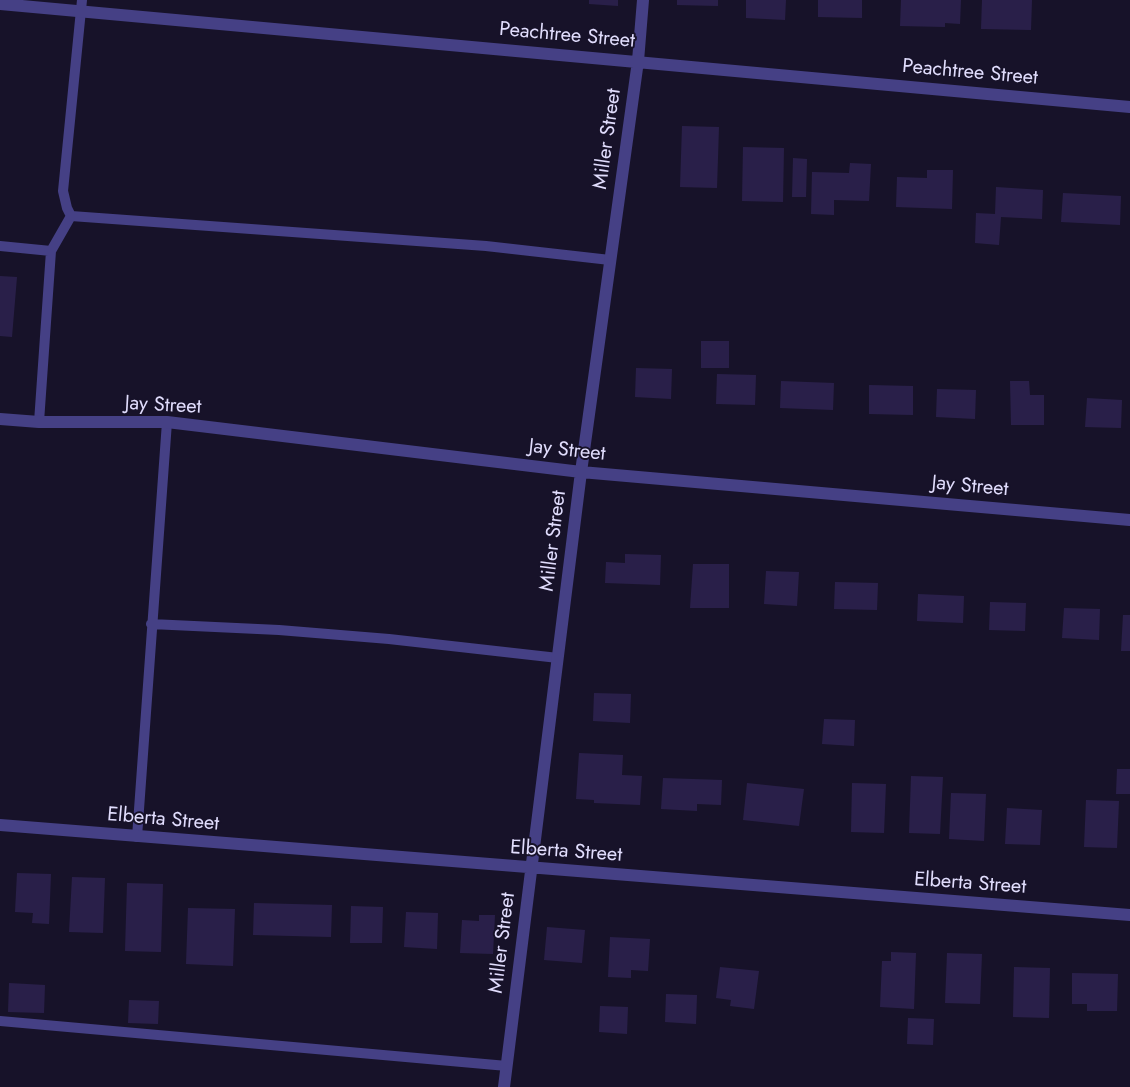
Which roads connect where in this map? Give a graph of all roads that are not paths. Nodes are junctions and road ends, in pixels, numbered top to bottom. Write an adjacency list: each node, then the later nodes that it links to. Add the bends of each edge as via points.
1 (643, 0): 4 (street, Miller Street)
2 (0, 4): 3 (street, Peachtree Street)
3 (82, 6): 4 (street, Peachtree Street); 6 (lane, via 64,191)
4 (638, 61): 5 (street, Peachtree Street); 9 (street, Miller Street)
5 (1130, 107)
6 (71, 216): 8 (lane); 9 (lane, via 486,246)
7 (0, 246): 8 (lane)
8 (51, 251): 11 (lane)
9 (610, 260): 13 (street, Miller Street)
10 (0, 419): 11 (street, Jay Street)
11 (38, 422): 12 (street, Jay Street)
12 (166, 422): 13 (street, Jay Street); 15 (lane)
13 (582, 472): 14 (street, Jay Street); 16 (street, Miller Street)
14 (1130, 520)
15 (152, 624): 16 (lane, via 316,633); 18 (lane)
16 (558, 658): 19 (street, Miller Street)
17 (0, 825): 18 (street, Elberta Street)
18 (137, 837): 19 (street, Elberta Street)
19 (531, 868): 20 (street, Elberta Street); 22 (street, Miller Street)
20 (1130, 915)
21 (0, 1021): 22 (lane)
22 (507, 1066): 23 (street, Miller Street)
23 (504, 1087)

